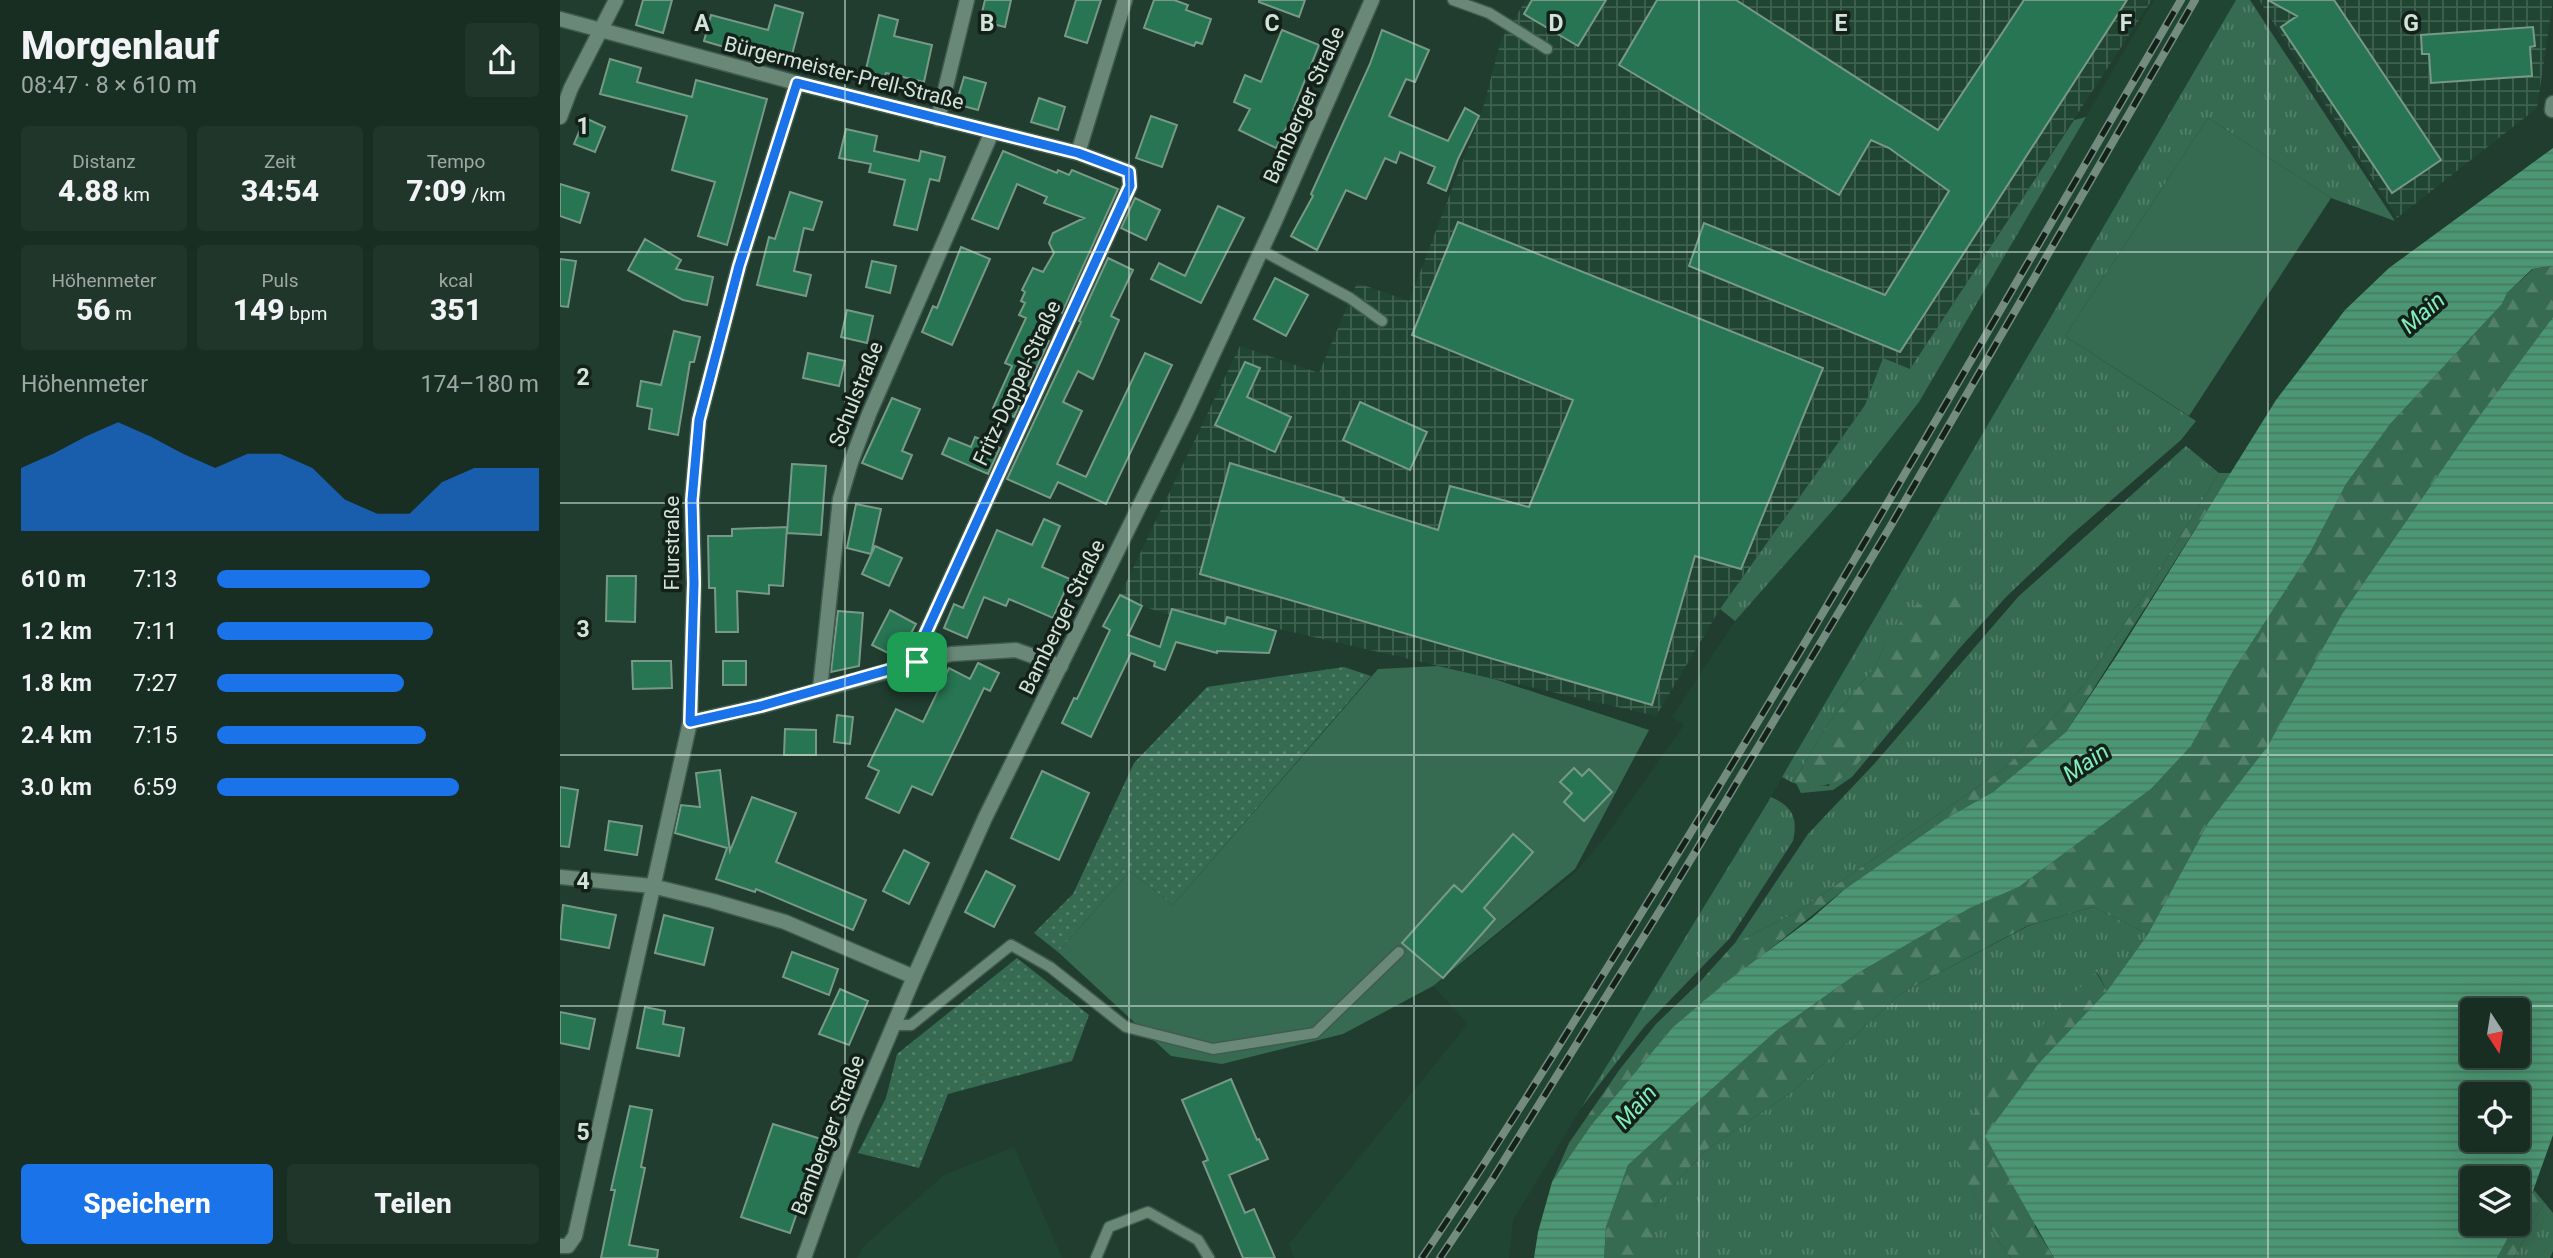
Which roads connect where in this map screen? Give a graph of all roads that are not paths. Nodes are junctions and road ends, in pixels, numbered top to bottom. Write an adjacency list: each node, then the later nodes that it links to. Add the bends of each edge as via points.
1 (616, 0): 7 (street)
2 (967, 0): 11 (street)
3 (1125, 0): 13 (street)
4 (1372, 0): 14 (street, Bamberger Straße)
5 (1453, 0): 8 (lane, via 1489,13)
6 (560, 19): 7 (street, Bürgermeister-Prell-Straße)
7 (600, 31): 9 (street, Bürgermeister-Prell-Straße); 10 (street)
8 (1547, 49)
9 (797, 83): 11 (street, Bürgermeister-Prell-Straße); 19 (street, Flurstraße, via 739,266 699,420 692,500)
10 (560, 117)
11 (938, 118): 12 (street, Bürgermeister-Prell-Straße)
12 (992, 132): 13 (street, Bürgermeister-Prell-Straße); 18 (street, Schulstraße, via 850,462 840,499)
13 (1078, 153): 16 (street, Fritz-Doppel-Straße, via 1129,172 1130,186 924,637)
14 (1261, 250): 15 (lane, via 1350,298); 17 (street, Bamberger Straße)
15 (1382, 321)
16 (917, 662): 17 (street, via 951,654 1016,650); 18 (street)
17 (1061, 666): 23 (street, Bamberger Straße, via 985,818)
18 (820, 689): 19 (street)
19 (690, 722): 21 (street, Flurstraße)
20 (560, 877): 21 (street)
21 (652, 886): 23 (street, via 785,922); 25 (street, Flurstraße, via 575,1236 568,1246)
22 (1399, 952): 24 (lane, via 1315,1033 1213,1049 1126,1027 1050,967 1011,945 911,1025)
23 (914, 976): 24 (street, Bamberger Straße)
24 (893, 1025): 26 (street, Bamberger Straße, via 838,1158)
25 (560, 1245)
26 (804, 1258)
27 (1097, 1258): 28 (lane, via 1109,1227 1148,1212 1198,1240)
28 (1209, 1258)

